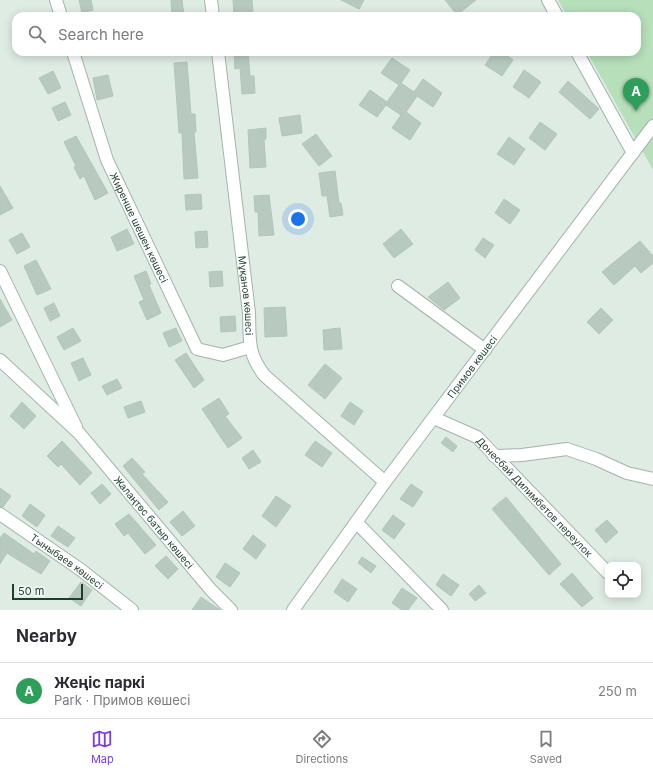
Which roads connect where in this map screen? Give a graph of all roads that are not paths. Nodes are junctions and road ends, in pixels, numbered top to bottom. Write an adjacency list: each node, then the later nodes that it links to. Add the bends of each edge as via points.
1 (56, 0): 4 (street)
2 (211, 0): 5 (street)
3 (548, 0): 6 (street)
4 (60, 12)
5 (212, 12)
6 (555, 12)
7 (74, 56): 14 (street, Жиренше шешен көшесі, via 107,160 197,349 223,355)
8 (218, 56): 14 (street, Мұқанов көшесі, via 249,313)
9 (579, 56): 11 (street)
10 (653, 126): 11 (street, Примов көшесі)
11 (633, 153): 15 (street, Примов көшесі)
12 (0, 271): 18 (street, Жалаңтөс батыр көшесі)
13 (398, 286): 15 (street)
14 (250, 347): 21 (street, Мұқанов көшесі, via 254,360 264,375)
15 (485, 350): 17 (street, Примов көшесі)
16 (0, 360): 18 (street, Жалаңтөс батыр көшесі)
17 (434, 418): 19 (street, Донесбай Дилимбетов переулок, via 477,437); 21 (street, Примов көшесі)
18 (79, 433): 26 (street, Жалаңтөс батыр көшесі, via 211,590)
19 (494, 456): 20 (street, via 522,456 566,449 627,473); 24 (street, Донесбай Дилимбетов переулок)
20 (653, 479)
21 (385, 482): 23 (street, Примов көшесі)
22 (0, 514): 25 (street, Тыныбаев көшесі, via 81,570)
23 (356, 522): 27 (street, Примов көшесі); 28 (street)
24 (605, 570)
25 (132, 610)
26 (231, 610)
27 (293, 610)
28 (442, 610)

